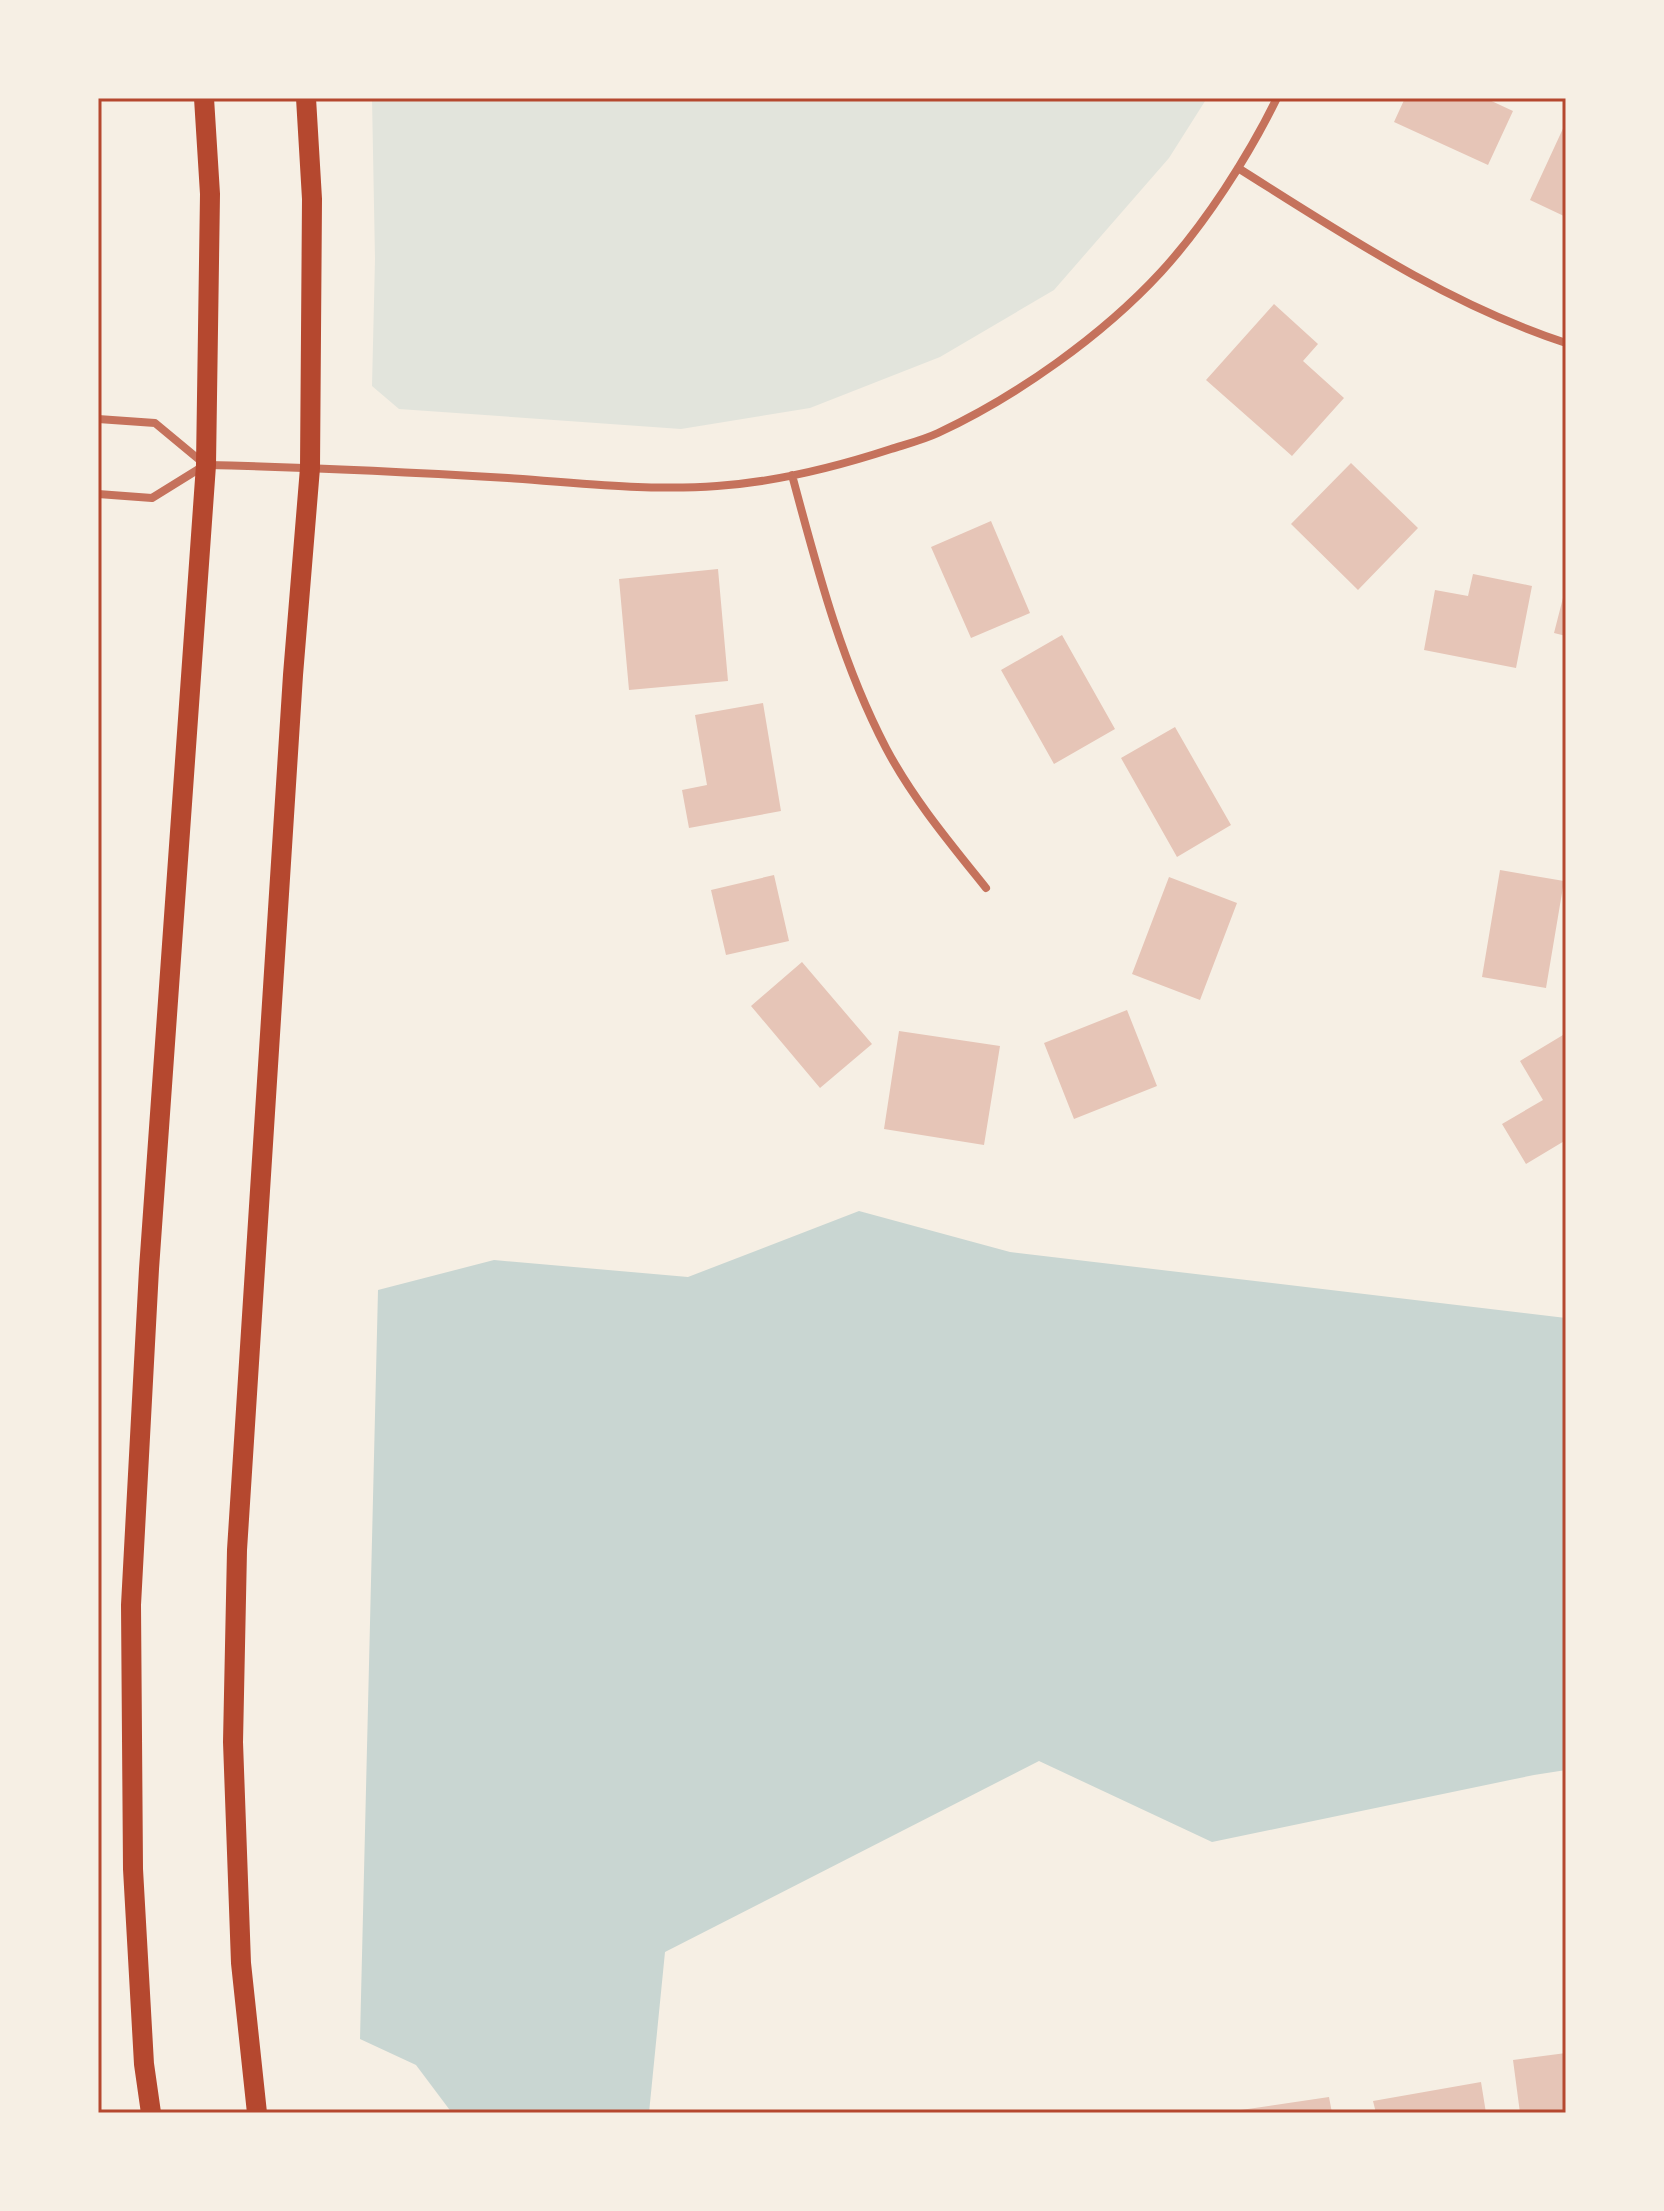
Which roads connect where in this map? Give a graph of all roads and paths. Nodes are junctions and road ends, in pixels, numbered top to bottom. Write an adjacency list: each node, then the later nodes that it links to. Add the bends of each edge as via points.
1 (204, 98): 7 (main road, via 210,194)
2 (306, 98): 8 (main road, via 312,199)
3 (1277, 98): 4 (street)
4 (1238, 168): 5 (street, via 1385,260 1479,309); 9 (street, via 1161,272 1065,357 936,434)
5 (1566, 343)
6 (98, 419): 7 (street, via 155,423)
7 (206, 465): 8 (street); 10 (street, via 152,498); 12 (main road, via 150,1254 131,1605 133,1869)
8 (306, 467): 9 (street, via 628,486 717,486); 13 (main road, via 237,1550 233,1758 241,1963)
9 (792, 475): 11 (street, via 838,638 886,748 935,825)
10 (98, 494)
11 (986, 888)
12 (151, 2113)
13 (257, 2113)

